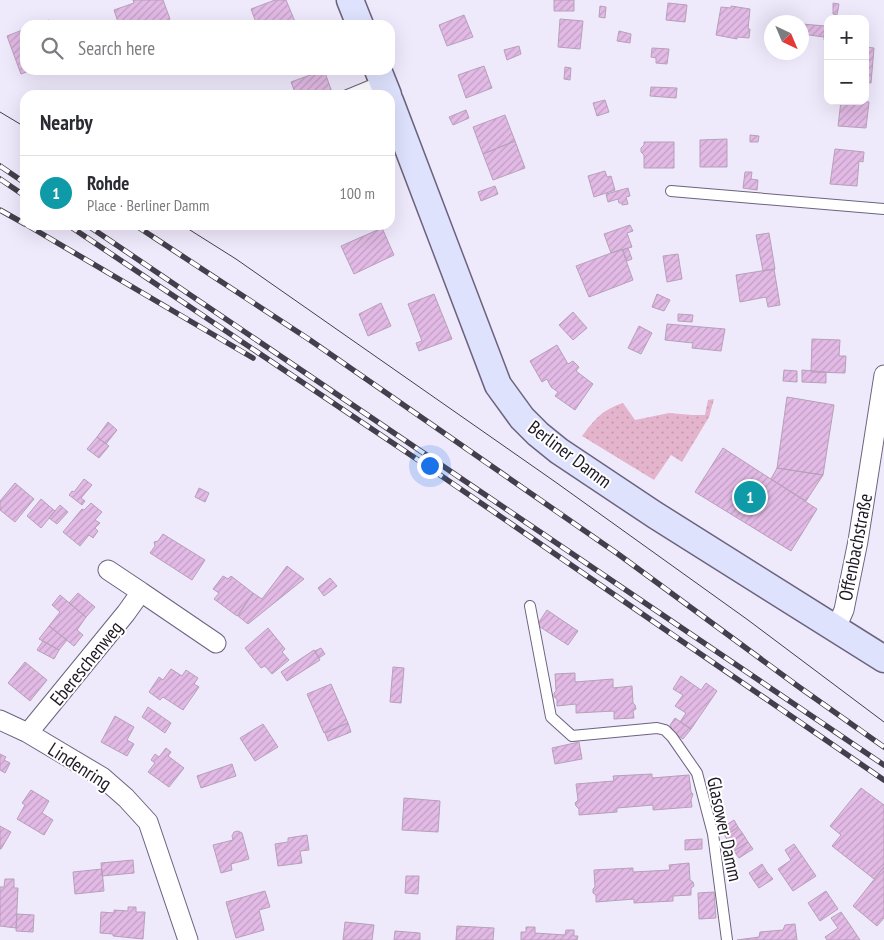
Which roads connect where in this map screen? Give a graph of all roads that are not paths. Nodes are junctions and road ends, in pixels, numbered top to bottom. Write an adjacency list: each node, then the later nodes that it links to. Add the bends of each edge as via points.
1 (350, 0): 2 (main road)
2 (358, 20)
3 (384, 87): 4 (lane)
4 (370, 90)
5 (395, 116): 12 (main road, Berliner Damm, via 498,385 522,418 567,456 655,515)
6 (671, 191): 7 (lane)
7 (884, 209)
8 (884, 375): 12 (street, Offenbachstraße, via 858,541 844,610)
9 (108, 570): 10 (street)
10 (141, 592): 13 (street); 16 (street, Ebereschenweg)
11 (530, 606): 18 (lane, Glasower Damm, via 551,717 572,736 657,728 665,730 697,773 712,834)
12 (836, 628): 14 (main road, Berliner Damm)
13 (216, 644)
14 (884, 659)
15 (0, 720): 16 (street, Lindenring)
16 (28, 733): 17 (street, Lindenring, via 102,777 148,822)
17 (188, 940)
18 (727, 940)

